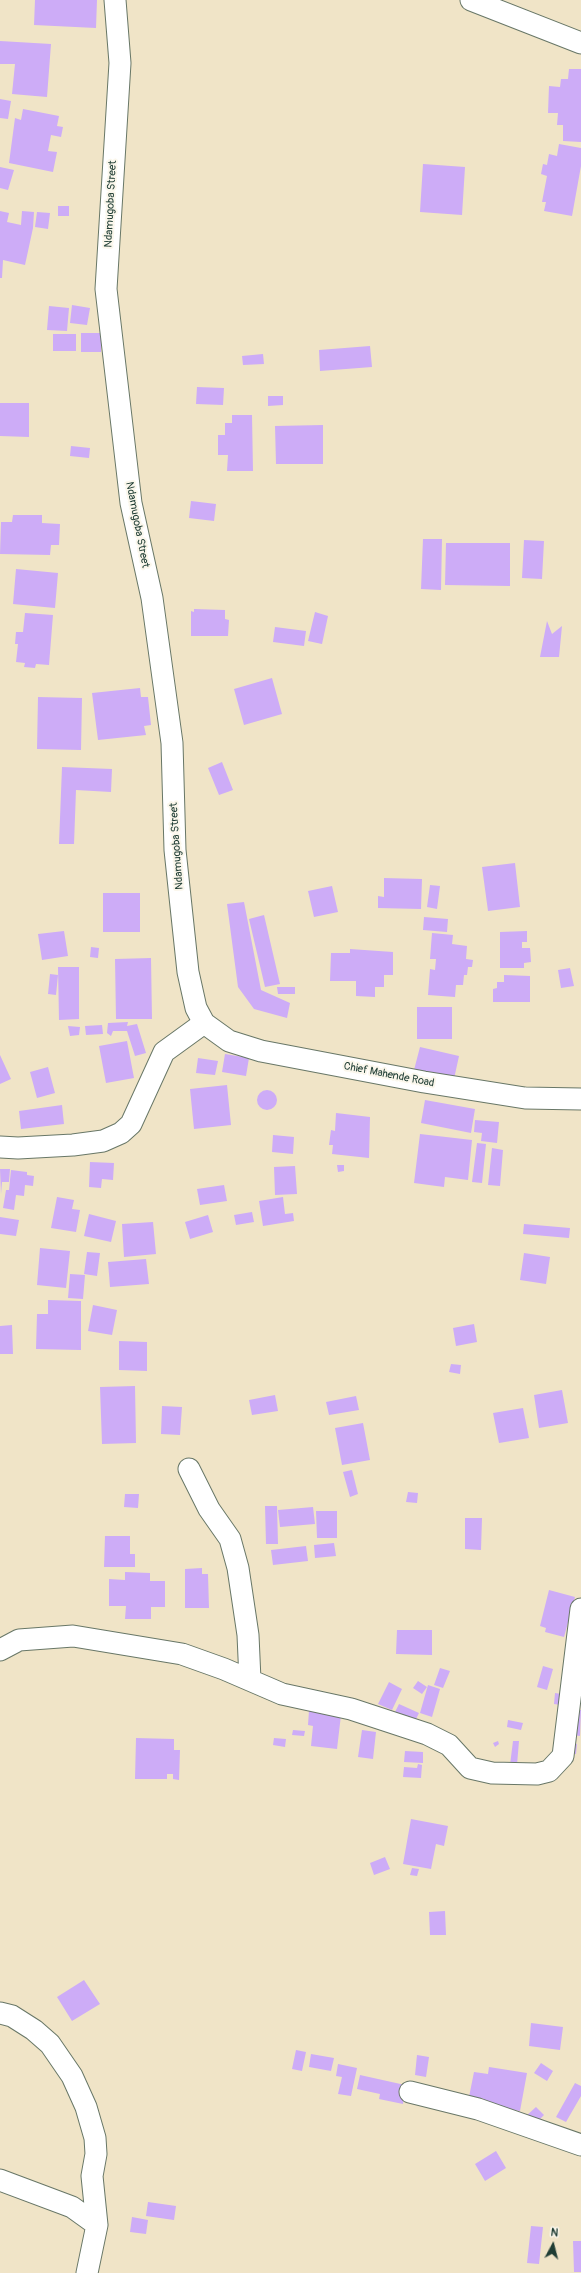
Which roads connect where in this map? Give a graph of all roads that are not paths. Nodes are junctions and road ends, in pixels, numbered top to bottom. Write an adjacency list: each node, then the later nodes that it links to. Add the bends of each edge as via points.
1 (115, 0): 4 (street, Ndamugoba Street, via 120,63 106,289 131,503 152,598 172,743 175,850 188,972 196,1008)
2 (471, 0): 3 (street)
3 (581, 43)
4 (204, 1023): 5 (street, Chief Mahende Road, via 229,1041 261,1051 525,1098); 6 (street, via 164,1052 131,1124 122,1133 103,1141 73,1145)
5 (581, 1099)
6 (0, 1147)
7 (189, 1469): 10 (street, via 209,1509 230,1539 238,1568 248,1635)
8 (581, 1609): 10 (street, via 563,1756 549,1771 537,1774 492,1773 470,1768 449,1744 427,1734 350,1709 282,1694)
9 (0, 1650): 10 (street, via 19,1640 86,1638 182,1654)
10 (250, 1680)
11 (0, 2013): 15 (street, via 12,2016 50,2044 75,2082 95,2138 96,2154 92,2176)
12 (410, 2092): 13 (street, via 478,2108)
13 (581, 2144)
14 (0, 2180): 15 (street, via 72,2207)
15 (97, 2225): 16 (street)
16 (87, 2273)

